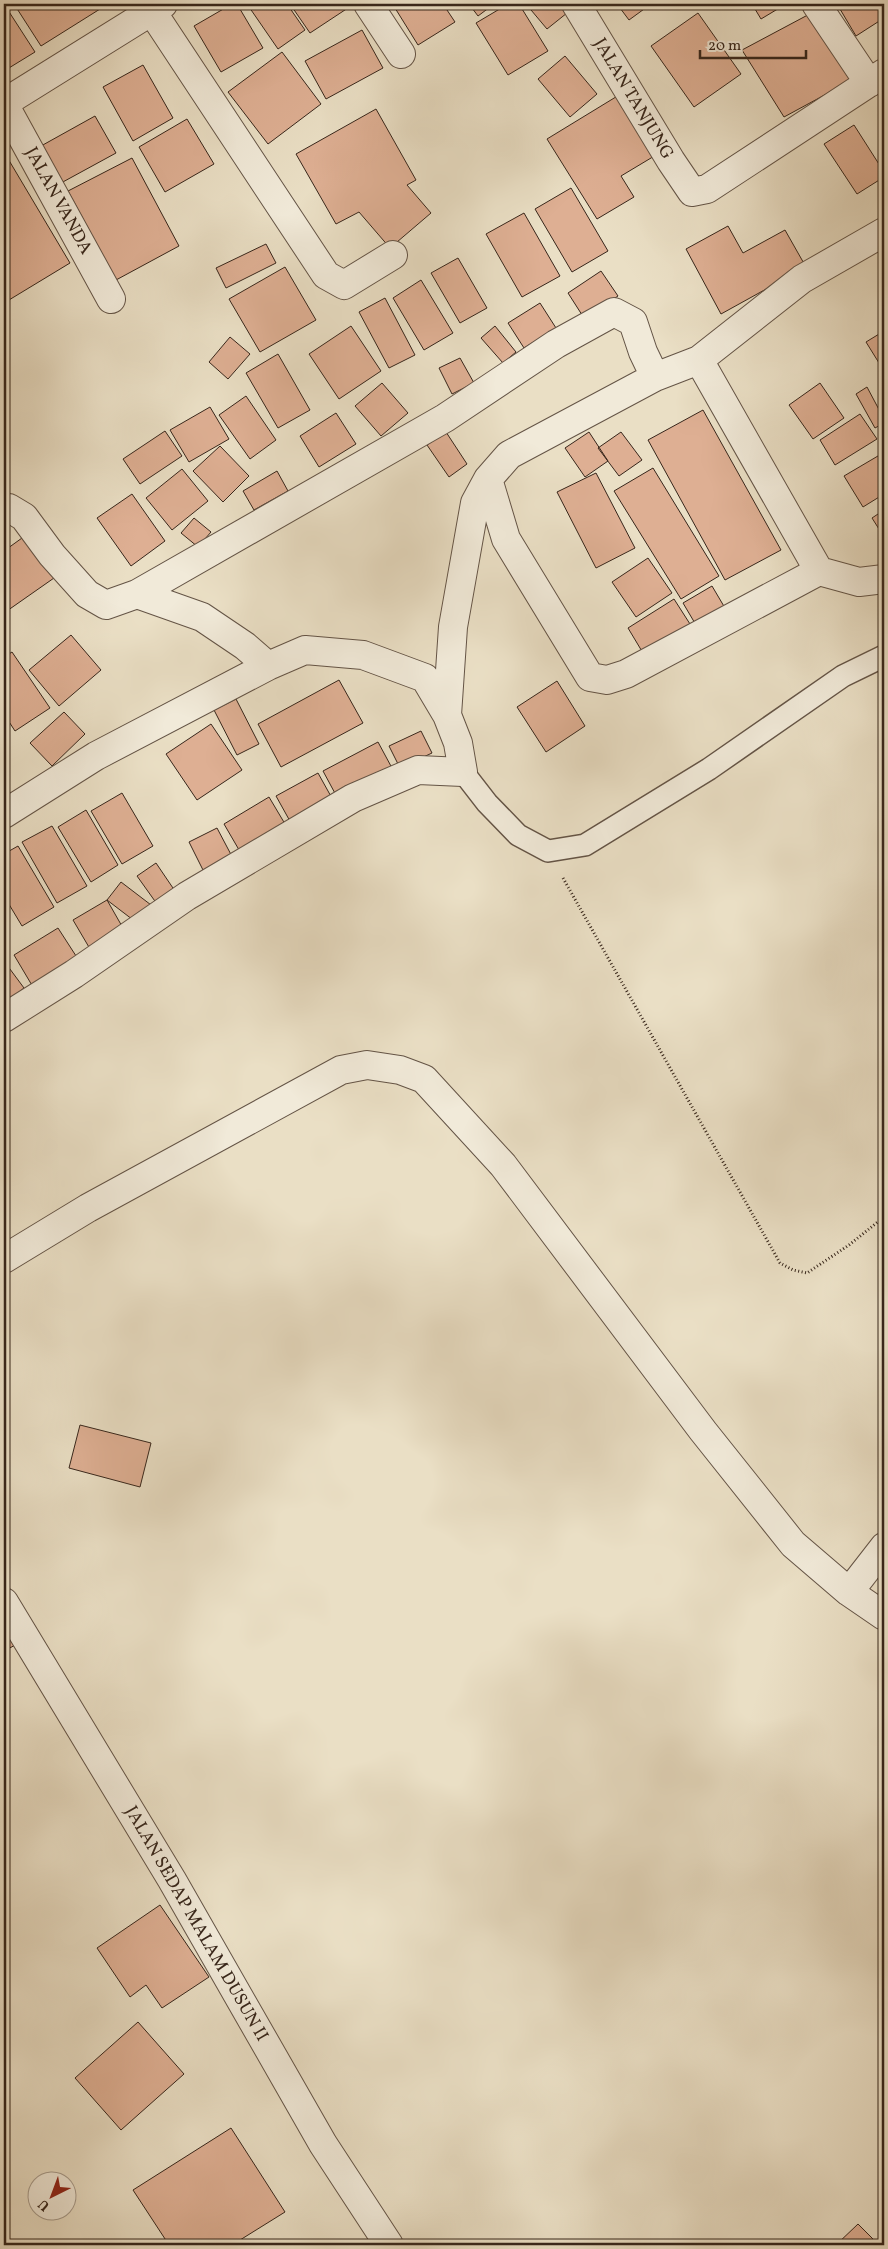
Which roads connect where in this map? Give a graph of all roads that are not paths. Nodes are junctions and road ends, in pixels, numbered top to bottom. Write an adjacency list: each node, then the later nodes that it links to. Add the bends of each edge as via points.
1 (368, 4): 5 (street)
2 (576, 4): 6 (street, JALAN TANJUNG, via 692,192 707,189)
3 (816, 4): 6 (street)
4 (154, 6): 7 (street); 9 (street, via 326,275 344,285)
5 (401, 54)
6 (877, 78)
7 (4, 103): 10 (street, JALAN VANDA)
8 (884, 232): 11 (street, via 802,279)
9 (392, 255)
10 (111, 299)
11 (699, 360): 12 (street); 15 (street)
12 (654, 377): 13 (street, via 509,455); 17 (street, via 633,322 614,312 556,344 445,418)
13 (488, 479): 15 (street, via 506,539 590,678 607,680 626,674); 20 (street, via 476,503 453,627)
14 (4, 508): 17 (street, via 24,517 87,594 106,605)
15 (819, 571): 16 (street, via 859,582)
16 (884, 579)
17 (137, 594): 19 (street, via 202,617)
18 (884, 656): 21 (lane, via 843,676 709,769 585,845 548,851 518,835)
19 (268, 666): 20 (street, via 305,650 363,655 425,678); 22 (street, via 96,756)
20 (447, 715): 21 (street, via 458,743)
21 (463, 772): 23 (street, via 418,770 353,798 187,896)
22 (4, 814)
23 (4, 1018)
24 (4, 1259): 26 (street, via 88,1208 341,1070 367,1065 400,1070 424,1079 503,1165 703,1431 793,1544)
25 (884, 1547): 26 (street)
26 (849, 1592): 28 (street)
27 (4, 1602): 29 (street, JALAN SEDAP MALAM DUSUN II, via 172,1880 323,2144)
28 (884, 1616)
29 (389, 2245)

